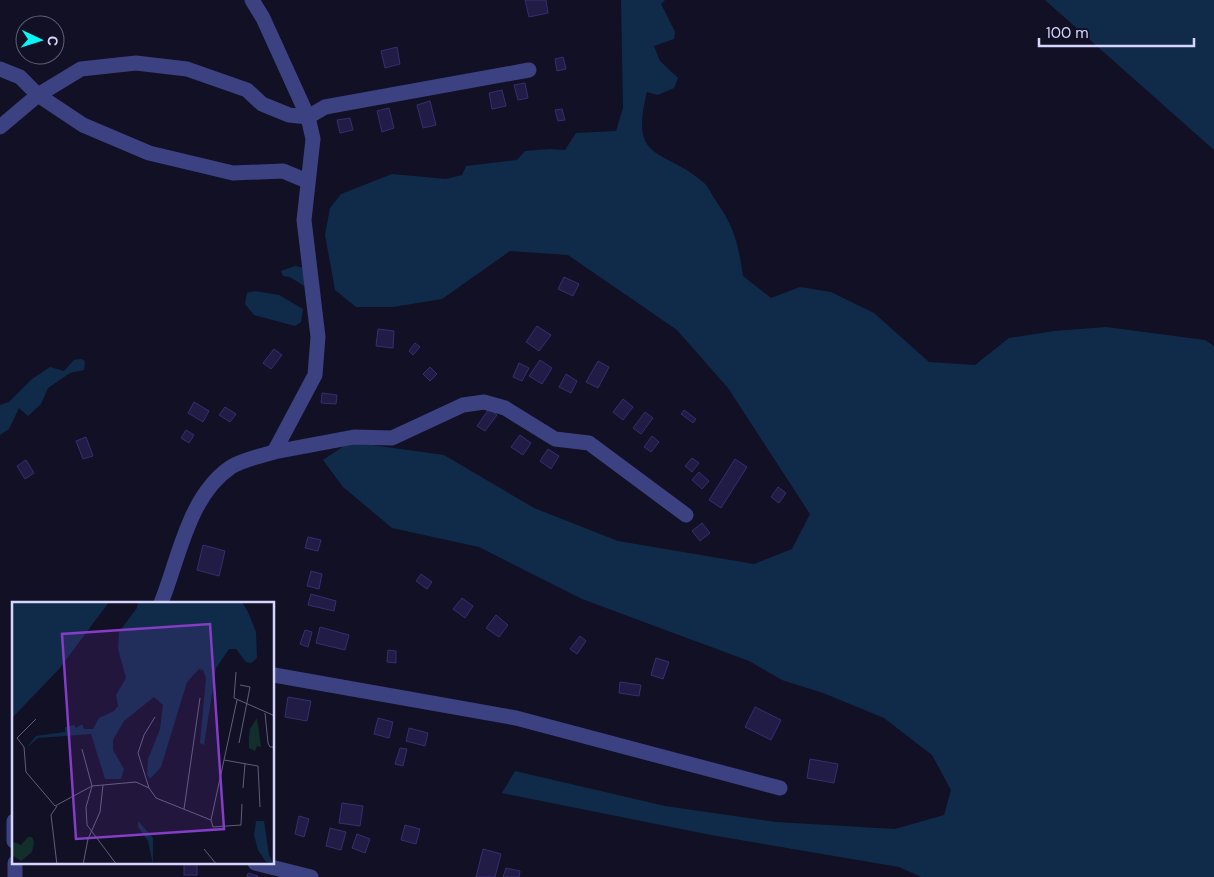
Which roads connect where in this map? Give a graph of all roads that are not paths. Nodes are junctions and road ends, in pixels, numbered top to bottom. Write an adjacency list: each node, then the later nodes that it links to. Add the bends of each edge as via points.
1 (252, 0): 5 (street)
2 (0, 69): 4 (street, via 20,78)
3 (529, 70): 5 (street, via 326,107)
4 (38, 94): 5 (street, via 81,69 136,63 187,69 247,90 262,104 289,115); 6 (street); 7 (street, via 83,125 149,153 233,173 283,171)
5 (308, 117): 7 (street, via 313,139)
6 (0, 127)
7 (307, 181): 8 (street, via 304,220 318,337 315,375)
8 (274, 452): 9 (street, via 354,437 392,438 463,405 484,402 505,408 555,439 588,442); 10 (street, via 231,467 211,486 193,517)
9 (686, 515)
10 (161, 602)
11 (275, 675): 12 (street, via 516,718)
12 (780, 788)
13 (15, 864): 15 (street)
14 (259, 864): 16 (street)
15 (15, 877)
16 (311, 877)

